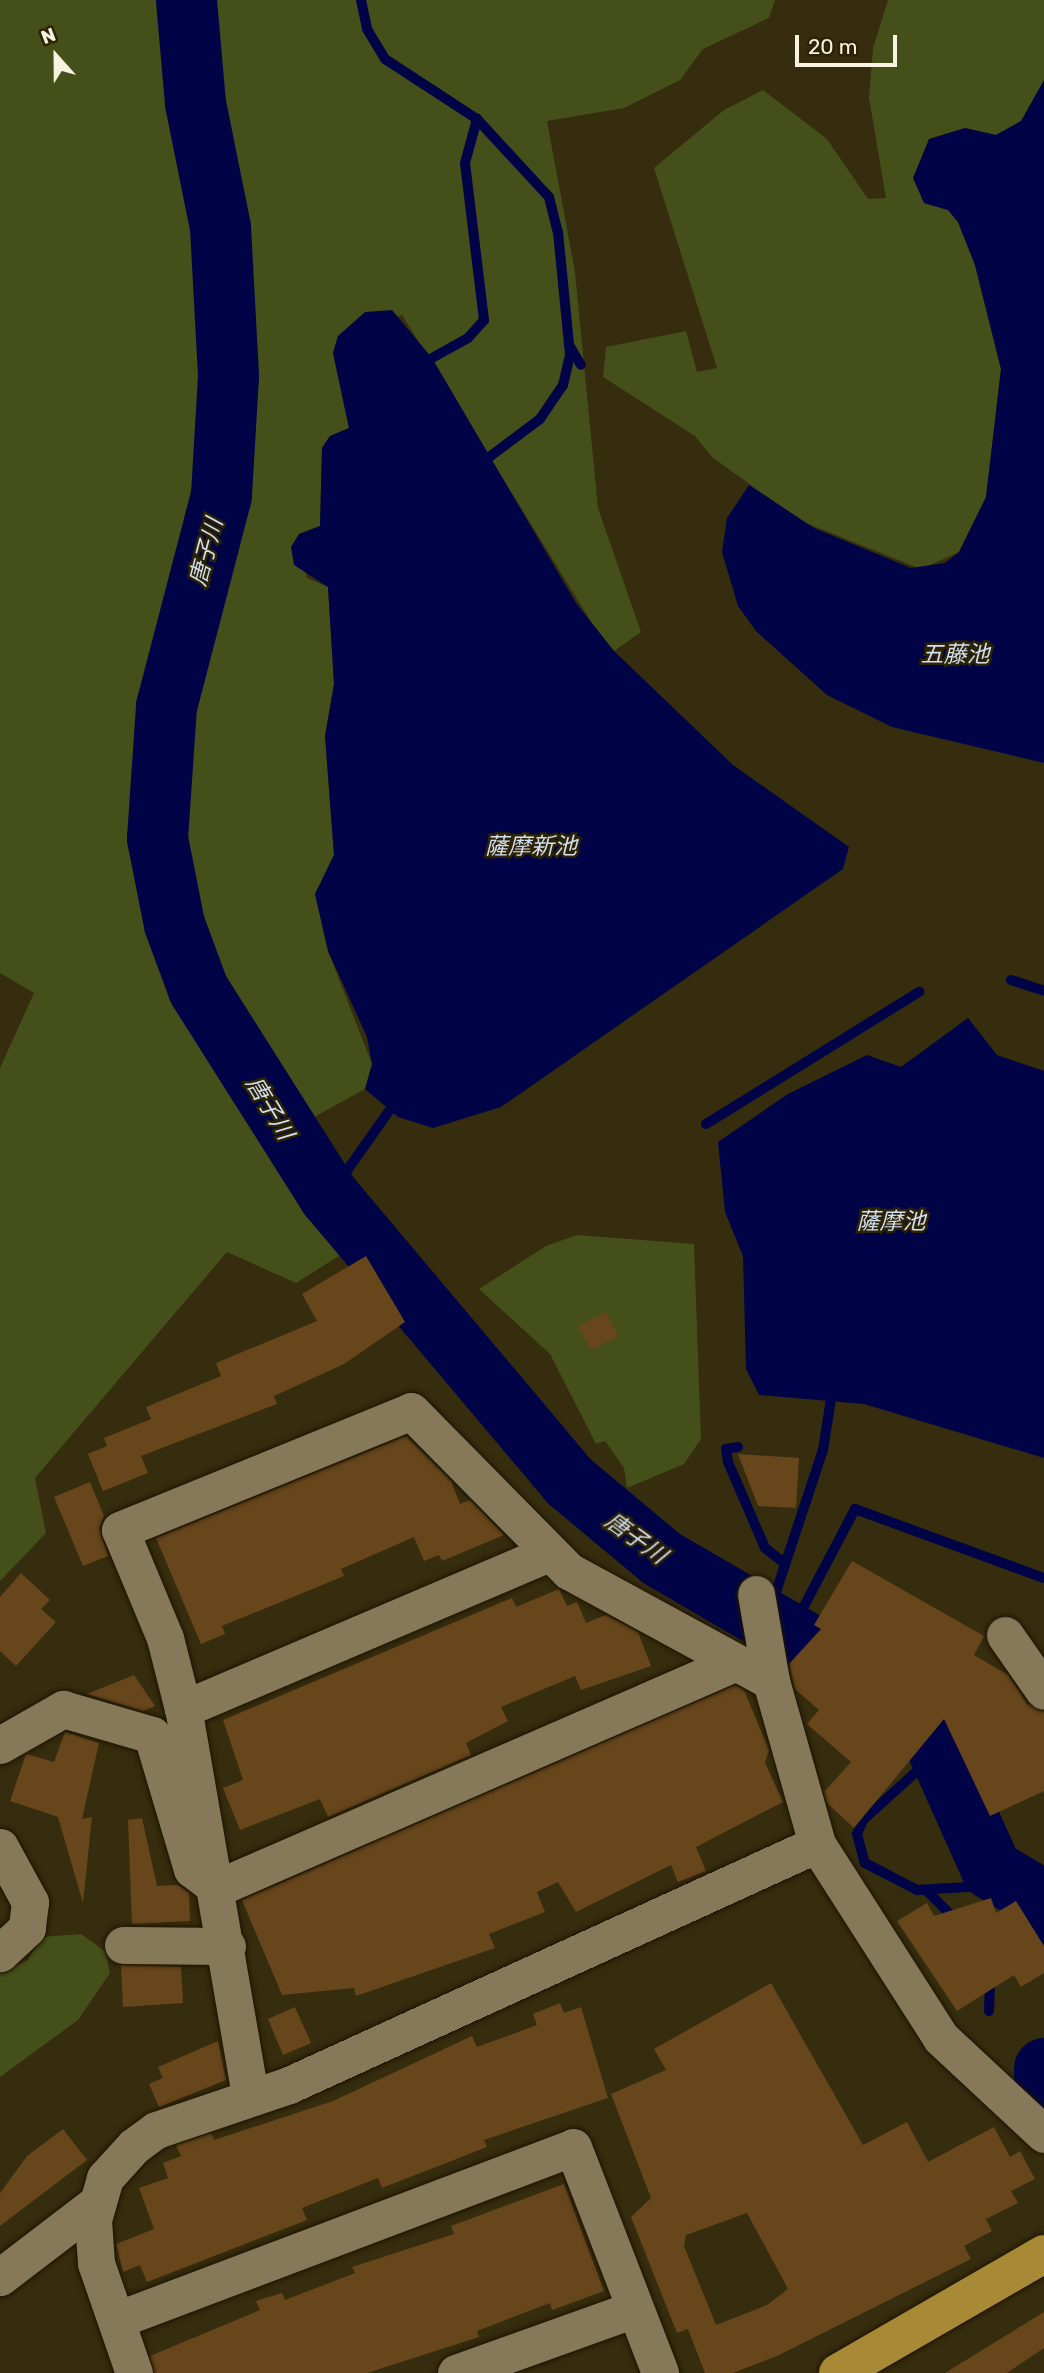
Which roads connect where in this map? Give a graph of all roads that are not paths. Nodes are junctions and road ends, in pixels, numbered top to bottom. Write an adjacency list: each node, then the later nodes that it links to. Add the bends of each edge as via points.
1 (548, 1553): 4 (street); 7 (street); 7 (street, via 411,1411 120,1530 165,1638)
2 (758, 1611): 5 (street)
3 (1004, 1634): 6 (street)
4 (732, 1664): 5 (street); 11 (street)
5 (771, 1681): 9 (street)
6 (1044, 1691)
7 (183, 1709): 11 (street)
8 (0, 1745): 11 (street, via 63,1709 152,1735 192,1869)
9 (817, 1844): 15 (street, via 289,2085); 16 (street, via 941,2038)
10 (0, 1847): 14 (street, via 30,1902 27,1928)
11 (217, 1888): 13 (street)
12 (123, 1945): 13 (street)
13 (227, 1945): 15 (street)
14 (0, 1953)
15 (250, 2095): 17 (street, via 156,2130 104,2178)
16 (1044, 2134)
17 (98, 2202): 19 (street); 21 (street, via 96,2263)
18 (1044, 2254): 25 (main road)
19 (0, 2277)
20 (635, 2309): 21 (street, via 573,2147); 23 (street); 24 (street)
21 (119, 2319): 22 (street)
22 (134, 2373)
23 (456, 2373)
24 (660, 2373)
25 (838, 2373)

